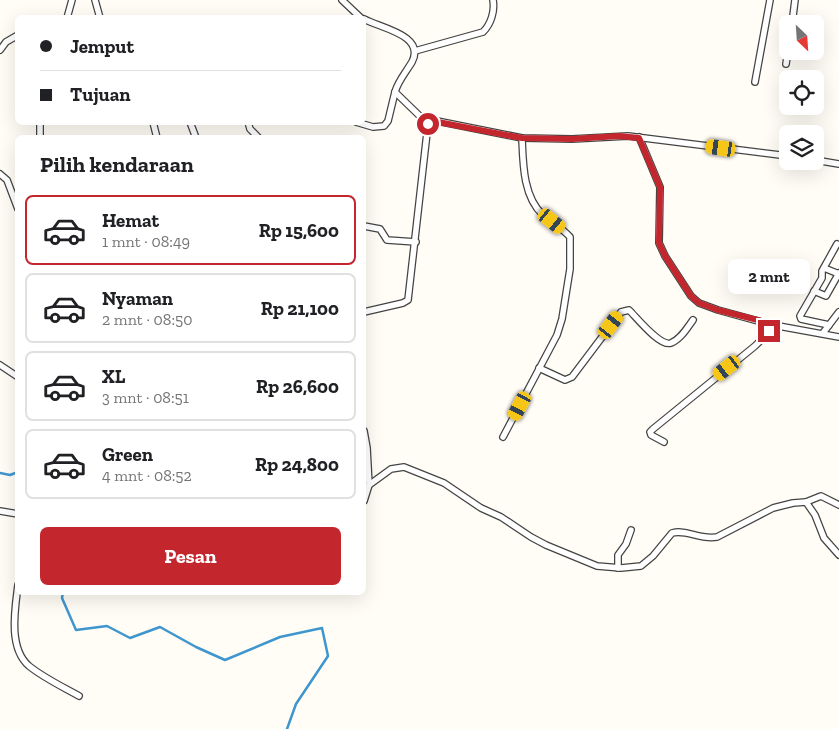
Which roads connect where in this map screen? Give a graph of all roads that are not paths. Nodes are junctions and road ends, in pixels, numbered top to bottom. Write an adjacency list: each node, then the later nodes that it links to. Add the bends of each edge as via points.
1 (72, 0): 7 (street)
2 (95, 0): 8 (street)
3 (342, 0): 9 (street)
4 (493, 0): 14 (street, via 492,17 483,32)
5 (770, 0): 17 (street)
6 (794, 0): 10 (street)
7 (67, 15)
8 (99, 15)
9 (360, 15)
10 (793, 15)
11 (366, 19): 14 (street, via 410,40)
12 (15, 37): 13 (street)
13 (0, 50)
14 (415, 51): 18 (street)
15 (787, 60): 16 (street)
16 (786, 64)
17 (755, 82)
18 (395, 92): 19 (street, via 384,126); 20 (street)
19 (366, 124)
20 (428, 124): 23 (street, via 438,122); 31 (street)
21 (249, 125): 22 (street)
22 (256, 135)
23 (522, 138): 24 (street); 44 (street, via 530,198 542,214 571,240 562,319)
24 (639, 138): 25 (street); 39 (street, via 660,187 659,243 691,296 699,303 718,310)
25 (779, 155)
26 (824, 162): 27 (street)
27 (839, 164)
28 (0, 174): 29 (street, via 7,180)
29 (15, 201)
30 (366, 228): 31 (street, via 380,229 387,240)
31 (416, 242): 36 (street, via 408,300)
32 (837, 244): 33 (street)
33 (824, 268): 34 (street); 35 (street)
34 (839, 274): 35 (street, via 826,296)
35 (814, 291): 40 (street, via 800,317)
36 (366, 312)
37 (839, 312): 40 (street)
38 (693, 320): 44 (street, via 684,333 667,343 660,341 629,310 623,311 572,377 565,380)
39 (773, 324): 41 (street); 47 (street, via 755,346 653,429 650,435)
40 (829, 325): 41 (street)
41 (823, 334): 42 (street)
42 (839, 338)
43 (0, 365): 45 (street)
44 (539, 368): 46 (street)
45 (15, 375)
46 (503, 437)
47 (664, 442)
48 (366, 448): 49 (street)
49 (369, 485): 50 (street); 57 (street, via 391,469 404,467 444,483 546,545 589,564)
50 (366, 495)
51 (806, 502): 52 (street, via 821,496); 56 (street, via 824,538); 57 (street, via 773,508 717,537 672,532 647,562 637,567)
52 (839, 505)
53 (0, 511): 54 (street)
54 (15, 514)
55 (631, 530): 57 (street, via 620,551)
56 (839, 556)
57 (618, 564)
58 (17, 595): 59 (street, via 15,623 21,656 30,666)
59 (79, 696)

